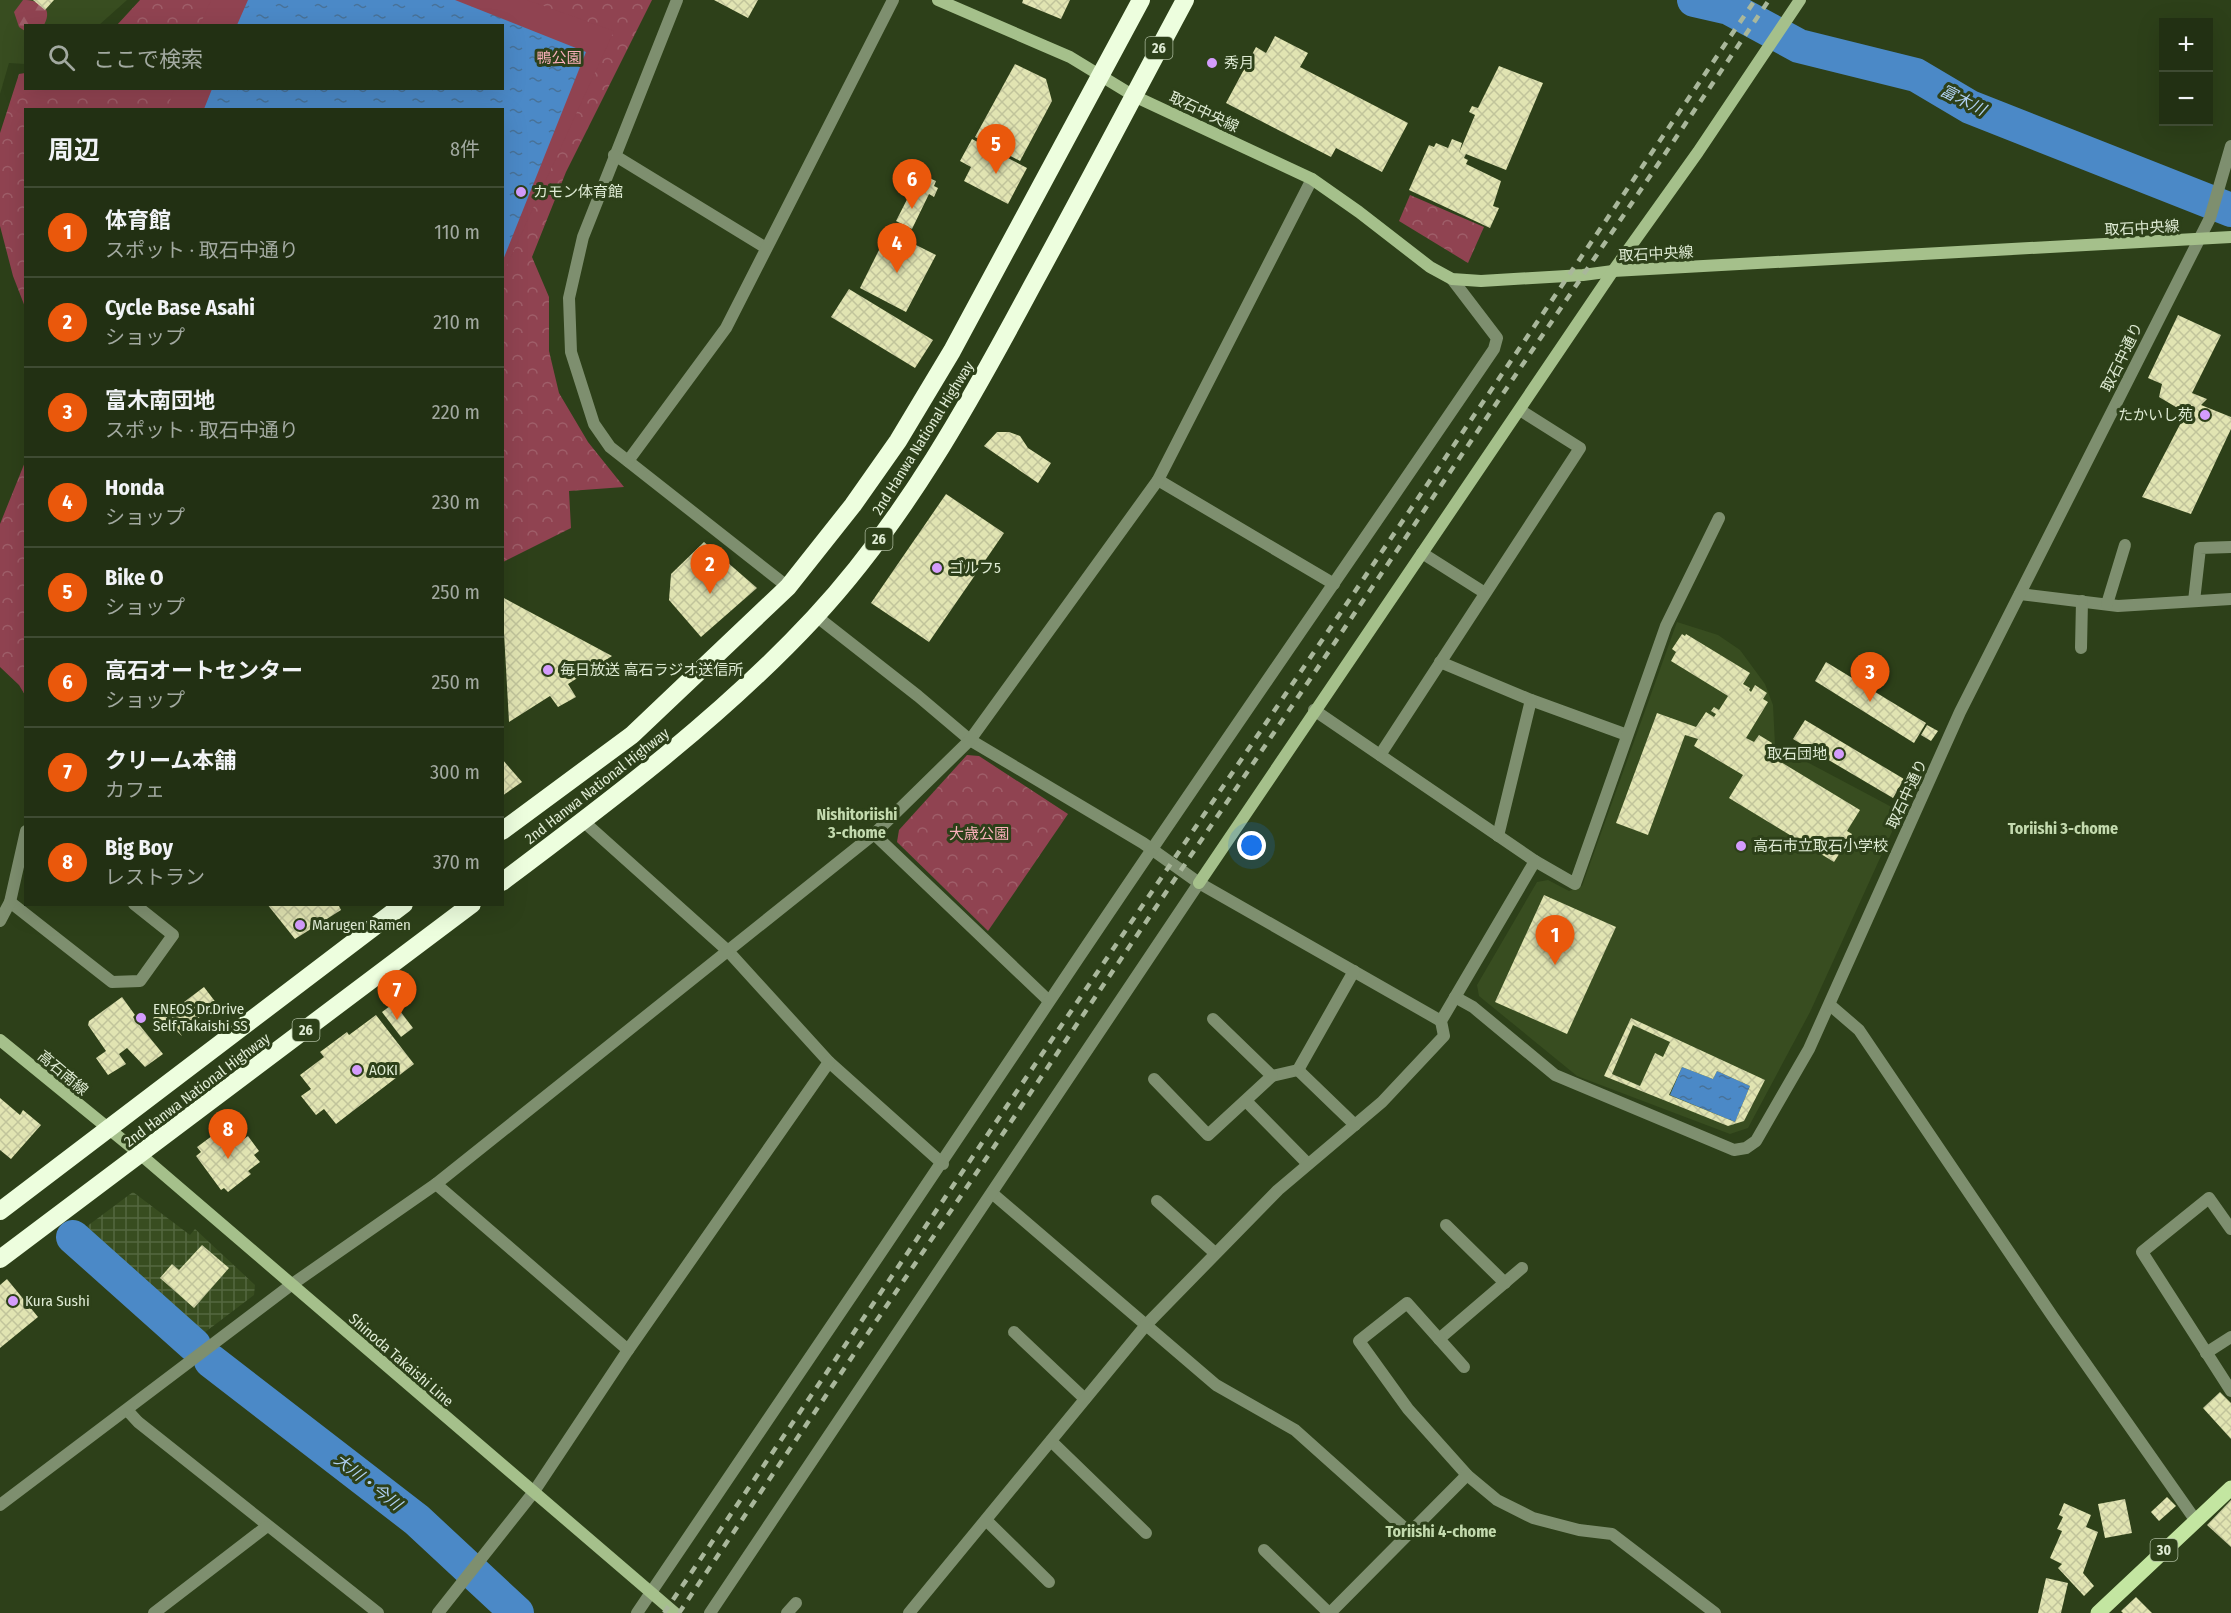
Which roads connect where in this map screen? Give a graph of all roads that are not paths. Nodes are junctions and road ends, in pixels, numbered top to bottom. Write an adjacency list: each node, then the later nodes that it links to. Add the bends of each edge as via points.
1 (677, 0): 10 (street)
2 (893, 0): 14 (street)
3 (938, 0): 7 (street)
4 (1141, 0): 7 (highway, 2nd Hanwa National Highway / 26)
5 (1185, 0): 8 (highway, 2nd Hanwa National Highway / 26)
6 (1800, 0): 15 (street)
7 (1101, 74): 8 (street); 25 (highway, 2nd Hanwa National Highway / 26, via 952,351 898,441)
8 (1134, 96): 11 (street, 取石中央線); 32 (highway, 2nd Hanwa National Highway / 26, via 987,370 931,465 885,531)
9 (2231, 146): 13 (street, 取石中通り)
10 (614, 155): 14 (street); 18 (street, via 574,267 569,298 571,352 594,424 610,447)
11 (1312, 179): 16 (street, 取石中央線, via 1430,267); 19 (street)
12 (2231, 237): 13 (street, 取石中央線)
13 (2198, 240): 15 (street, 取石中央線); 27 (street, 取石中通り)
14 (766, 248): 18 (street, via 726,328)
15 (1613, 271): 16 (street, 取石中央線, via 1481,281); 17 (street)
16 (1452, 279): 24 (street, via 1497,338 1494,349)
17 (1521, 410): 23 (street); 26 (street, via 1580,448)
18 (628, 461): 25 (street)
19 (1158, 480): 24 (street); 38 (street)
20 (1719, 518): 37 (street, via 1666,626)
21 (2125, 545): 31 (street)
22 (2231, 547): 30 (street, via 2200,548)
23 (1422, 553): 26 (street); 36 (street)
24 (1334, 584): 45 (street)
25 (788, 587): 41 (highway, 2nd Hanwa National Highway / 26, via 632,735)
26 (1485, 593): 34 (street)
27 (2020, 594): 29 (street); 58 (street, 取石中通り, via 1960,712 1840,975)
28 (2231, 599): 30 (street)
29 (2082, 601): 31 (street); 33 (street)
30 (2194, 601): 31 (street)
31 (2107, 604)
32 (816, 616): 38 (street); 40 (highway, 2nd Hanwa National Highway / 26, via 677,747)
33 (2081, 648)
34 (1440, 662): 35 (street); 39 (street)
35 (1531, 700): 37 (street); 43 (street)
36 (1314, 710): 39 (street); 48 (street)
37 (1627, 735): 46 (street, via 1575,884)
38 (970, 740): 42 (street); 45 (street)
39 (1380, 755): 43 (street)
40 (582, 821): 47 (highway, 2nd Hanwa National Highway / 26); 54 (street)
41 (504, 830)
42 (874, 834): 54 (street); 57 (street)
43 (1498, 836): 46 (street)
44 (24, 840): 49 (street)
45 (1152, 851): 48 (street); 57 (street)
46 (1535, 861): 56 (street)
47 (504, 880)
48 (1199, 883): 55 (street); 73 (street)
49 (10, 903): 50 (street, via 112,982 140,981 173,936); 53 (street)
50 (136, 906)
51 (401, 906): 68 (highway, 2nd Hanwa National Highway)
52 (469, 906): 69 (highway, 2nd Hanwa National Highway / 26)
53 (0, 921)
54 (728, 951): 62 (street); 72 (street)
55 (1354, 971): 60 (street); 63 (street)
56 (1455, 997): 58 (street, 取石中通り, via 1473,1007 1555,1076 1734,1150 1756,1141); 60 (street)
57 (1049, 1001): 70 (street)
58 (1830, 1005): 99 (street, via 1859,1030)
59 (1214, 1019): 64 (street)
60 (1441, 1021): 67 (street, via 1444,1036 1382,1102)
61 (0, 1040): 68 (street, 高石南線)
62 (829, 1062): 70 (street); 87 (street)
63 (1298, 1070): 64 (street); 67 (street)
64 (1272, 1076): 66 (street)
65 (1154, 1079): 66 (street, via 1208,1135)
66 (1246, 1101): 71 (street)
67 (1354, 1125): 71 (street)
68 (108, 1130): 69 (street, Shinoda Takaishi Line); 75 (highway, 2nd Hanwa National Highway)
69 (141, 1155): 79 (highway, 2nd Hanwa National Highway / 26); 82 (street, Shinoda Takaishi Line)
70 (943, 1164): 105 (street)
71 (1308, 1164): 78 (street)
72 (436, 1184): 82 (street); 87 (street)
73 (993, 1194): 83 (street); 112 (street)
74 (1157, 1201): 78 (street)
75 (0, 1211)
76 (1446, 1225): 81 (street)
77 (2231, 1229): 88 (street, via 2209,1198 2142,1252)
78 (1215, 1253): 83 (street)
79 (0, 1259)
80 (1522, 1268): 81 (street)
81 (1505, 1283): 86 (street)
82 (291, 1285): 92 (street); 96 (street, Shinoda Takaishi Line)
83 (1146, 1325): 91 (street); 101 (street, via 1216,1385 1295,1430)
84 (1014, 1332): 91 (street)
85 (2231, 1337): 88 (street)
86 (1439, 1339): 89 (street); 94 (street, via 1407,1303 1359,1341 1408,1408)
87 (628, 1350): 96 (street)
88 (2206, 1353): 90 (street)
89 (1464, 1367)
90 (2231, 1391)
91 (1085, 1399): 93 (street)
92 (127, 1410): 97 (street); 100 (street)
93 (1051, 1441): 98 (street); 102 (street)
94 (1467, 1475): 101 (street); 116 (street, via 1497,1500 1533,1518 1612,1534)
95 (2231, 1488): 99 (main road, 30)
96 (533, 1493): 105 (street, Shinoda Takaishi Line); 109 (street)
97 (0, 1505)
98 (986, 1520): 104 (street); 114 (street)
99 (2196, 1521): 117 (main road, 30)
100 (267, 1527): 107 (street); 108 (street)
101 (1409, 1532): 115 (street)
102 (1146, 1533)
103 (1264, 1550): 115 (street)
104 (1049, 1582)
105 (651, 1592): 110 (street); 111 (street, Shinoda Takaishi Line)
106 (796, 1603): 113 (street)
107 (154, 1613)
108 (378, 1613)
109 (438, 1613)
110 (637, 1613)
111 (675, 1613)
112 (710, 1613)
113 (787, 1613)
114 (909, 1613)
115 (1330, 1613)
116 (1715, 1613)
117 (2098, 1613)

